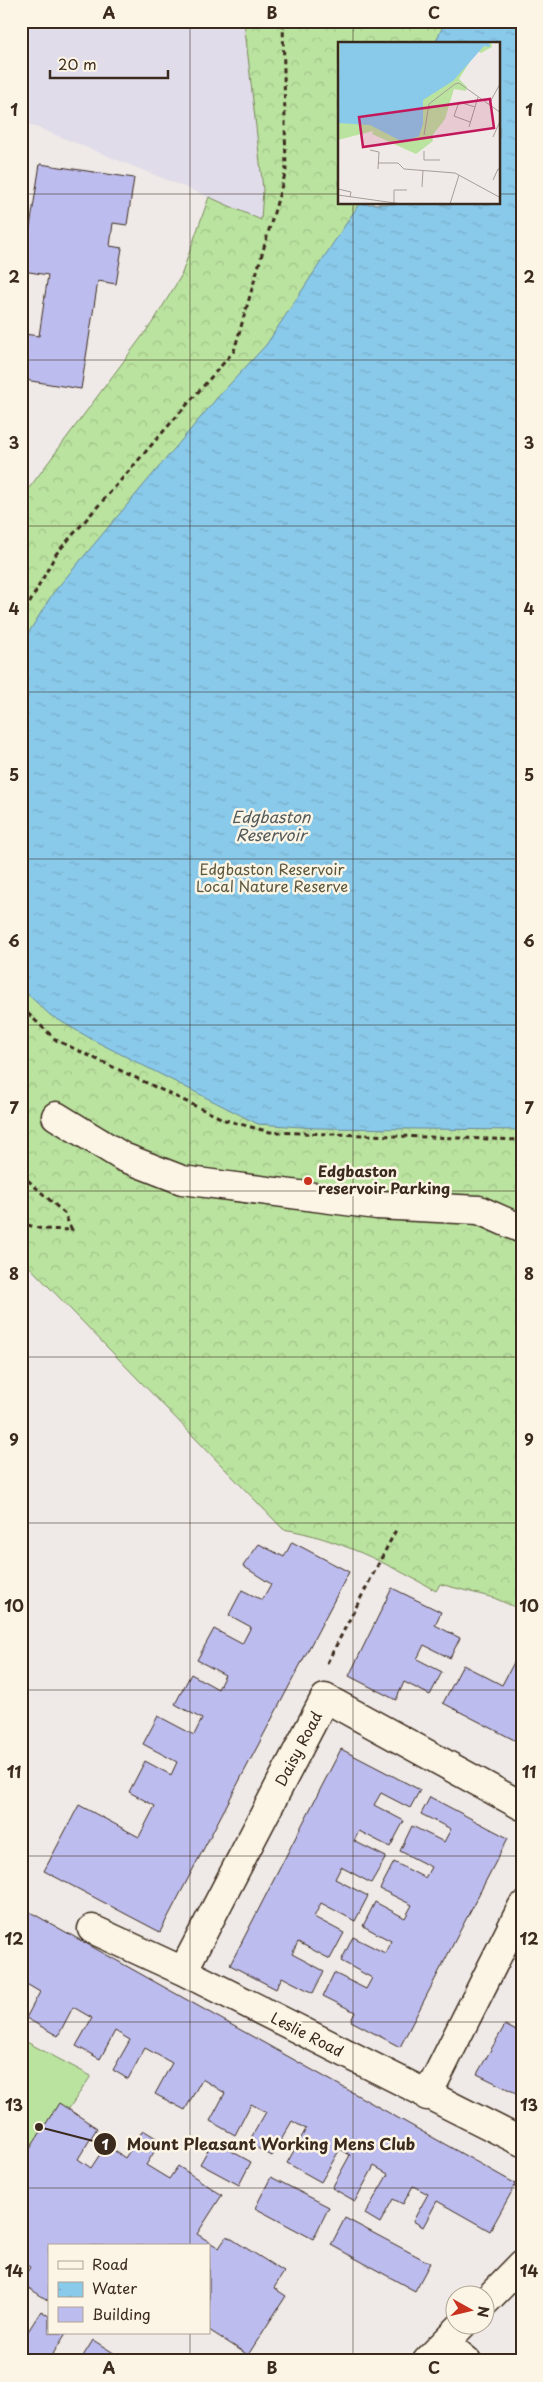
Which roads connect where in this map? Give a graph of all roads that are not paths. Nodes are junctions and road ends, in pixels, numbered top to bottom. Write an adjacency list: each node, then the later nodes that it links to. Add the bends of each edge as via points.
1 (56, 1116): 2 (street, via 123,1157 182,1180 377,1205 478,1210)
2 (522, 1229)
3 (522, 1806): 6 (street, Daisy Road, via 325,1698)
4 (522, 1907): 7 (street)
5 (92, 1929): 6 (street, Leslie Road)
6 (183, 1971): 7 (street, Leslie Road)
7 (427, 2096): 8 (street, Leslie Road)
8 (522, 2142)
9 (522, 2264): 10 (street)
10 (496, 2291)
11 (445, 2343): 12 (street)
12 (467, 2361)

